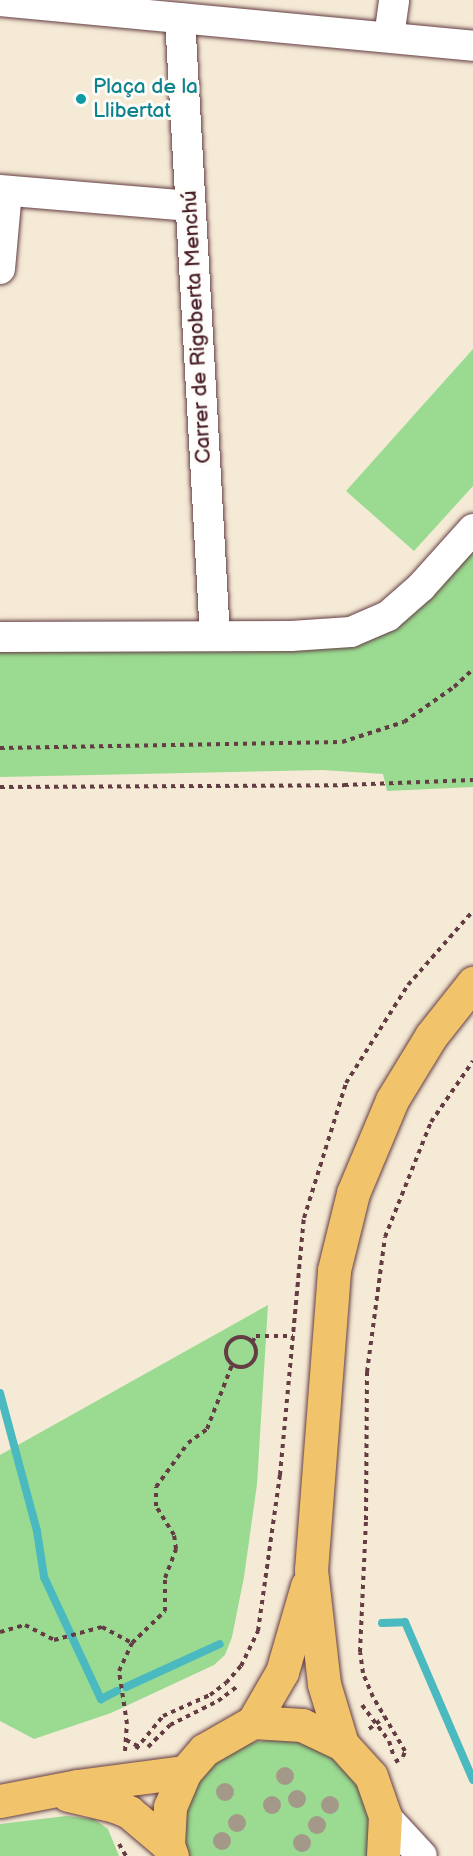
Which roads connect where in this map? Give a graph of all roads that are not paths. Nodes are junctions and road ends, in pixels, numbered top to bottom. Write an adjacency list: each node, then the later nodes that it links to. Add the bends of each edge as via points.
1 (394, 0): 4 (street)
2 (13, 2): 3 (street)
3 (180, 18): 4 (street); 7 (street, Carrer de Rigoberta Menchú)
4 (389, 38): 5 (street)
5 (473, 46)
6 (4, 190): 7 (street); 8 (street)
7 (190, 206): 10 (street, Carrer de Rigoberta Menchú)
8 (0, 269)
9 (473, 529): 10 (street, via 421,587 388,616 351,632)
10 (214, 636): 11 (street)
11 (0, 637)
12 (473, 983): 13 (main road, via 431,1036 392,1100 353,1193 334,1270)
13 (311, 1570): 14 (main road, via 282,1672); 15 (main road, via 324,1684)
14 (253, 1722): 15 (main road, via 302,1725); 16 (main road, via 204,1749)
15 (355, 1737): 19 (main road)
16 (184, 1772): 17 (main road); 20 (main road, via 170,1807)
17 (41, 1793): 18 (main road); 20 (main road, via 76,1796 115,1806 147,1825)
18 (0, 1801)
19 (385, 1816): 21 (main road); 22 (street)
20 (170, 1850)
21 (383, 1856)
22 (422, 1856)

